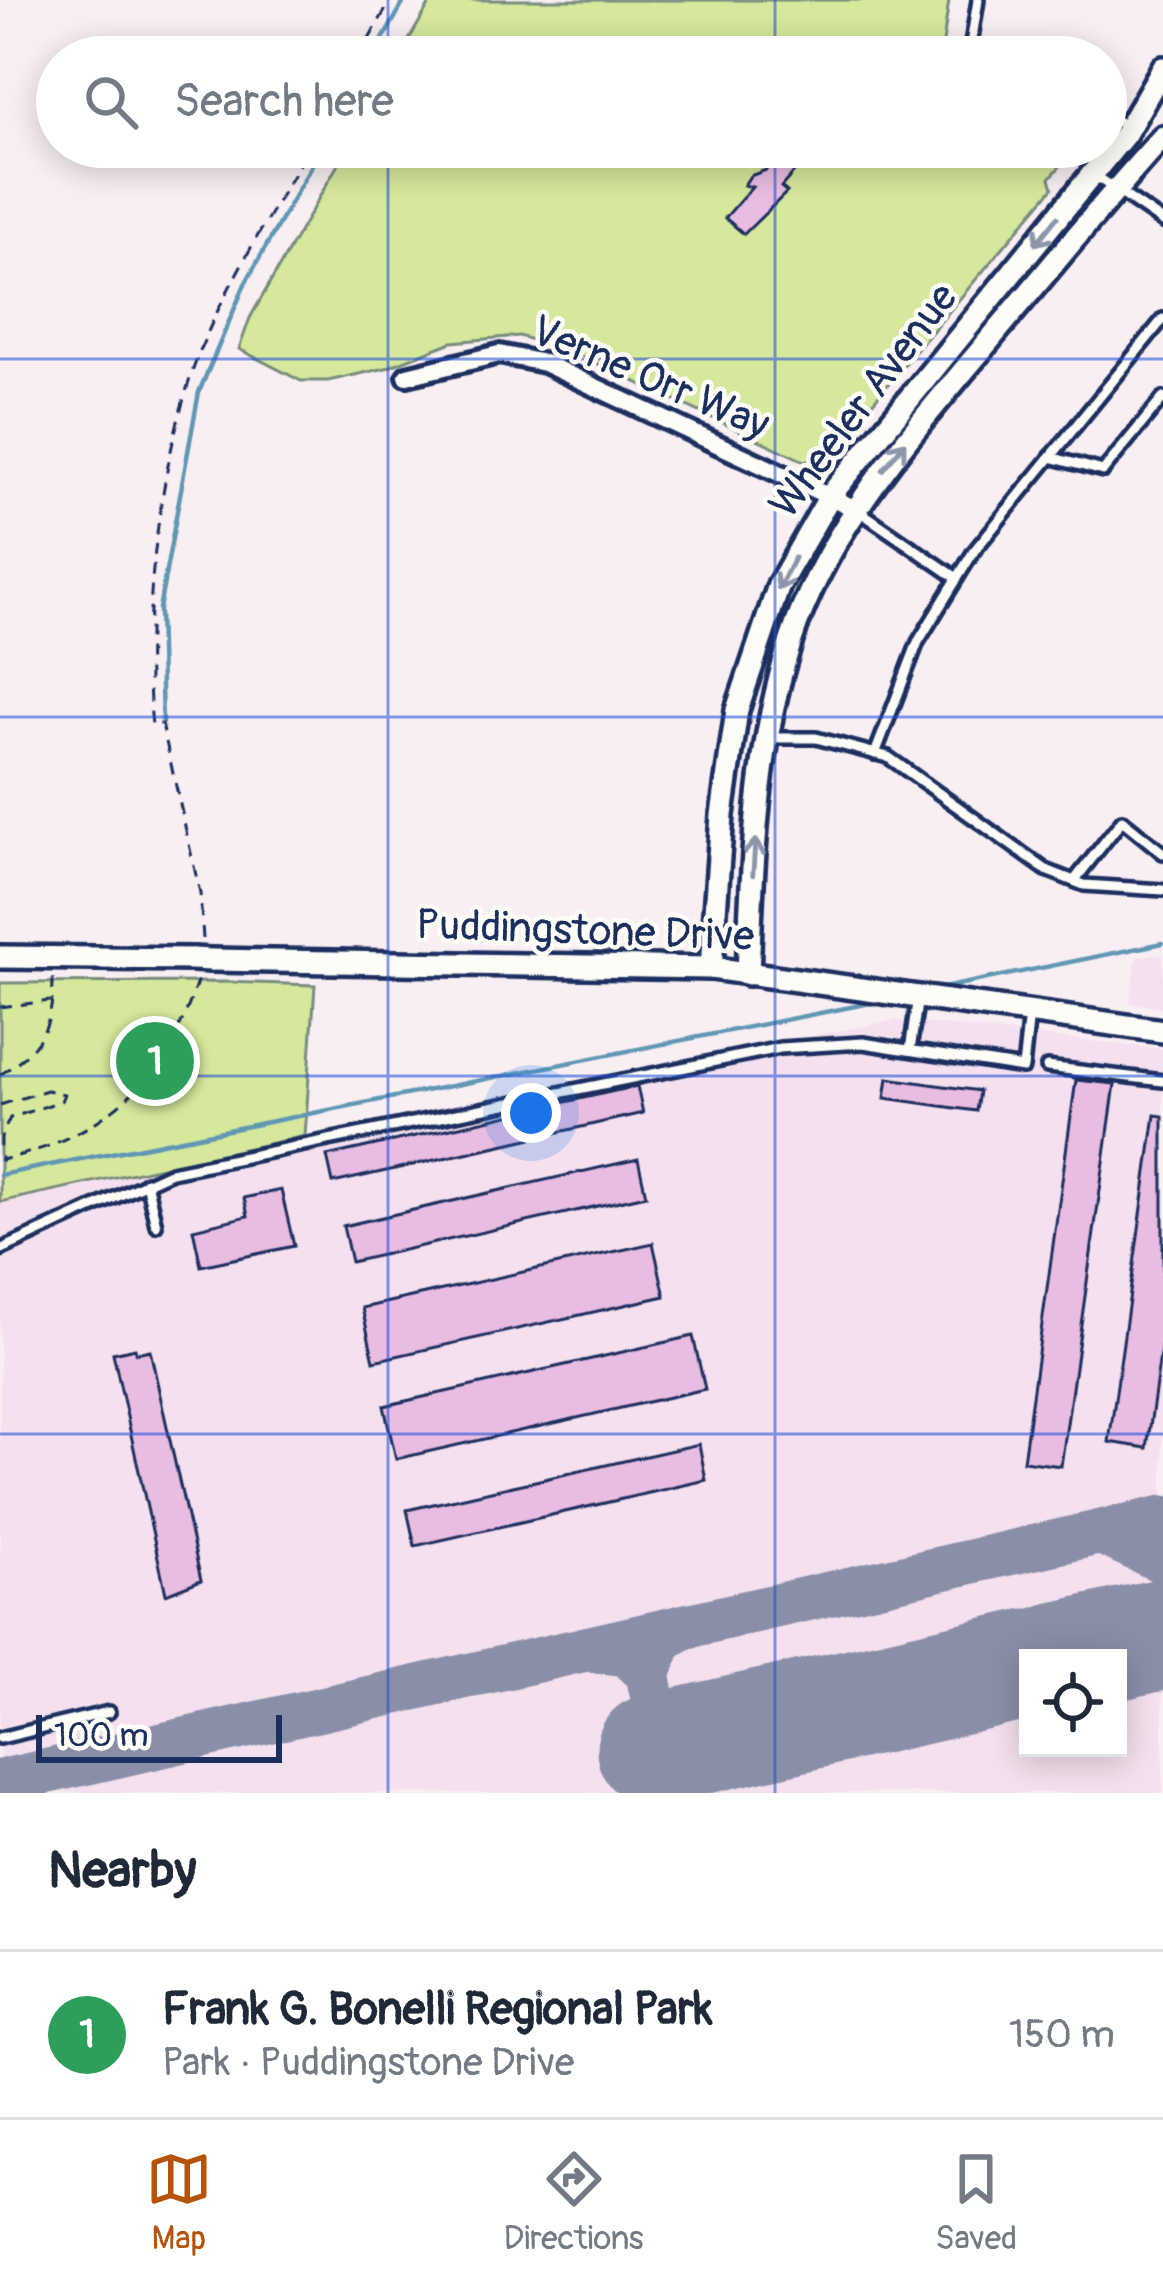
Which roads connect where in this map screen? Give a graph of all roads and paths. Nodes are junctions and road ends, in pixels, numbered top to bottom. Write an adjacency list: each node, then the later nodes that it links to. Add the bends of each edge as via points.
1 (391, 0): 3 (path)
2 (978, 0): 4 (lane)
3 (371, 36)
4 (972, 36)
5 (1163, 68): 6 (street, Wheeler Avenue)
6 (1129, 128): 7 (street, Wheeler Avenue)
7 (1127, 131)
8 (1163, 137): 12 (street, Wheeler Avenue)
9 (297, 168): 21 (path, via 227,292 184,400 148,626 152,725)
10 (1098, 168): 11 (street, Wheeler Avenue)
11 (1093, 174): 12 (lane); 18 (street, Wheeler Avenue, one-way to 18)
12 (1114, 190): 13 (lane); 19 (street, Wheeler Avenue, one-way to 12)
13 (1163, 222)
14 (1163, 319): 17 (lane)
15 (407, 376): 18 (street, Verne Orr Way, via 499,354 544,363)
16 (1163, 398): 17 (lane, via 1103,471)
17 (1050, 457): 20 (lane)
18 (830, 496): 19 (street, Verne Orr Way); 29 (street, Wheeler Avenue, one-way to 29, via 779,585 736,710)
19 (858, 510): 20 (lane); 22 (street, Wheeler Avenue, via 798,621)
20 (957, 578): 23 (lane, via 918,642)
21 (162, 724)
22 (767, 738): 23 (lane, via 816,739); 30 (street, Wheeler Avenue, one-way to 22)
23 (874, 754): 25 (lane)
24 (1163, 853): 25 (lane, via 1122,820)
25 (1074, 881): 26 (lane)
26 (1163, 890)
27 (0, 957): 28 (street, Puddingstone Drive)
28 (52, 958): 29 (street, Puddingstone Drive); 32 (path)
29 (711, 968): 30 (street, Puddingstone Drive)
30 (748, 974): 31 (street, Puddingstone Drive)
31 (918, 997): 34 (street, Puddingstone Drive); 36 (lane)
32 (52, 1001): 33 (path); 38 (path, via 48,1033)
33 (0, 1007)
34 (1029, 1012): 35 (street, Puddingstone Drive); 36 (lane, via 1023,1068)
35 (1163, 1031)
36 (910, 1050): 42 (lane, via 862,1043 780,1048)
37 (1047, 1067): 39 (lane)
38 (0, 1075)
39 (1163, 1082)
40 (0, 1105): 41 (path, via 46,1090 64,1094 10,1118)
41 (2, 1160)
42 (146, 1182): 43 (lane); 44 (lane)
43 (156, 1225)
44 (0, 1250)
45 (109, 1712): 46 (lane)
46 (0, 1738)

